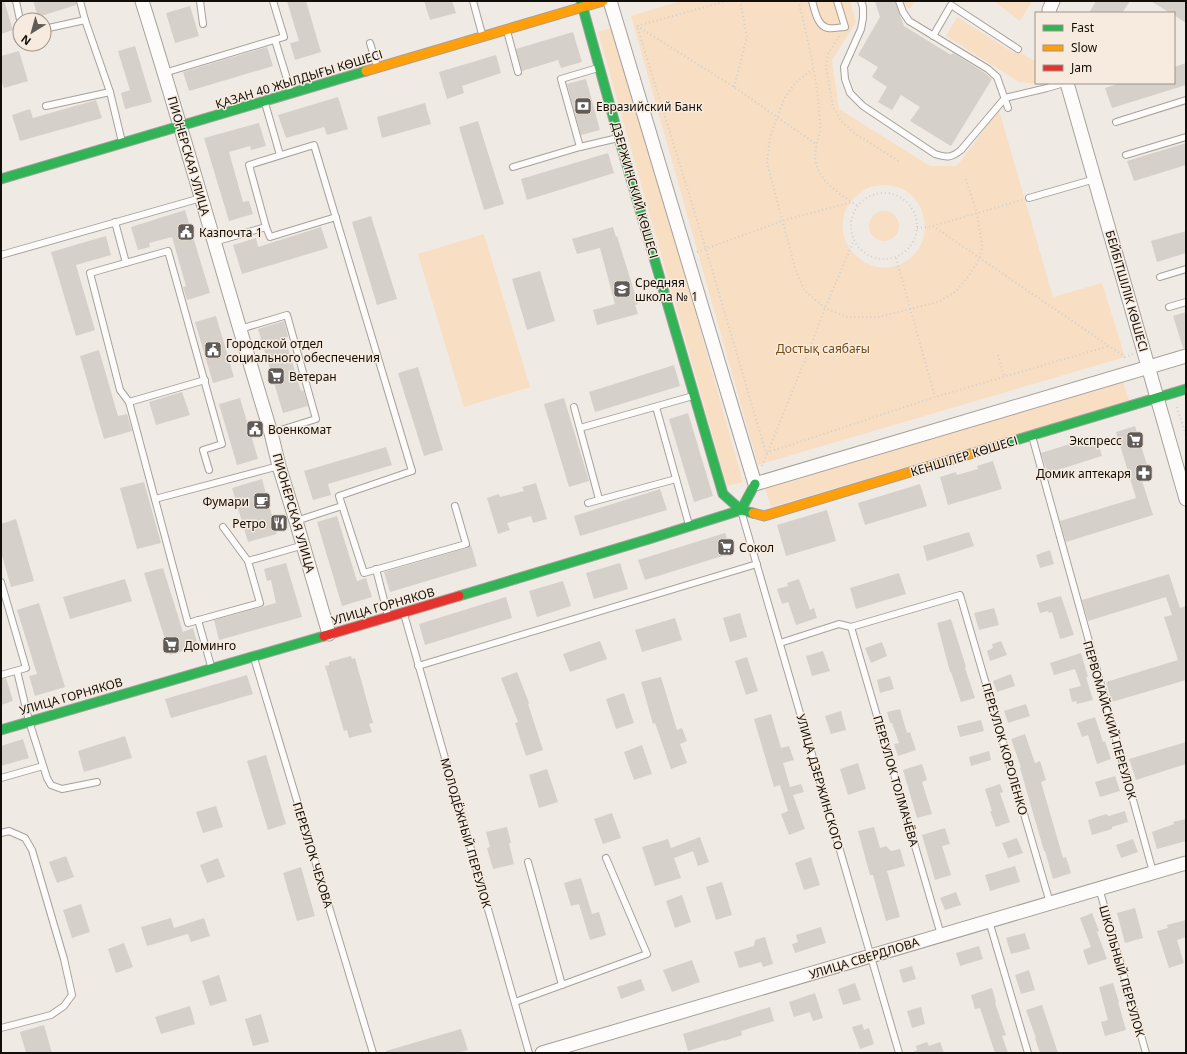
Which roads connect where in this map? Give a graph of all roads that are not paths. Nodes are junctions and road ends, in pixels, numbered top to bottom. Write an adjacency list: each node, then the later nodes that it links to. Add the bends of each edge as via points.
1 (16, 1): 15 (lane)
2 (80, 1): 17 (lane)
3 (142, 1): 29 (street, ПИОНЕРСКАЯ УЛИЦА)
4 (200, 1): 18 (lane)
5 (273, 1): 23 (lane, via 284,37)
6 (472, 1): 22 (lane)
7 (603, 1): 14 (street, ҚАЗАН 40 ЖЫЛДЫҒЫ КӨШЕСІ)
8 (610, 1): 78 (street)
9 (812, 1): 10 (lane, via 821,25 828,28 845,27)
10 (837, 1)
11 (861, 1): 34 (lane, via 861,29 844,67 850,93 863,106 936,154 945,157 961,150)
12 (898, 1): 21 (lane, via 909,20)
13 (1053, 1): 16 (street)
14 (582, 4): 20 (street, ҚАЗАН 40 ЖЫЛДЫҒЫ КӨШЕСІ); 27 (street, ДЗЕРЖИНСКИЙ КӨШЕСІ)
15 (18, 12)
16 (1050, 12)
17 (85, 20): 19 (lane); 32 (lane)
18 (203, 24)
19 (52, 27)
20 (507, 30): 22 (street, ҚАЗАН 40 ЖЫЛДЫҒЫ КӨШЕСІ); 28 (lane)
21 (933, 36): 25 (lane, via 951,5); 34 (lane, via 988,69 997,77)
22 (483, 37): 26 (street, ҚАЗАН 40 ЖЫЛДЫҒЫ КӨШЕСІ)
23 (275, 40): 29 (lane); 33 (lane)
24 (370, 43): 26 (lane)
25 (1018, 49)
26 (377, 67): 33 (street, ҚАЗАН 40 ЖЫЛДЫҒЫ КӨШЕСІ)
27 (599, 68): 42 (street, ДЗЕРЖИНСКИЙ КӨШЕСІ); 44 (lane, via 561,79)
28 (518, 72)
29 (164, 73): 40 (street, ПИОНЕРСКАЯ УЛИЦА)
30 (1061, 84): 34 (lane)
31 (1067, 84): 49 (street, БЕЙБІТШІЛІК КӨШЕСІ)
32 (110, 92): 37 (lane); 43 (lane)
33 (291, 93): 36 (street, ҚАЗАН 40 ЖЫЛДЫҒЫ КӨШЕСІ)
34 (1005, 98): 38 (lane)
35 (1186, 100): 39 (lane)
36 (265, 101): 40 (street, ҚАЗАН 40 ЖЫЛДЫҒЫ КӨШЕСІ); 45 (lane)
37 (46, 106)
38 (1008, 108)
39 (1116, 122)
40 (179, 127): 43 (street, ҚАЗАН 40 ЖЫЛДЫҒЫ КӨШЕСІ); 50 (street, ПИОНЕРСКАЯ УЛИЦА)
41 (1186, 136): 46 (lane)
42 (619, 138): 44 (lane); 67 (street, ДЗЕРЖИНСКИЙ КӨШЕСІ)
43 (122, 143): 48 (street, ҚАЗАН 40 ЖЫЛДЫҒЫ КӨШЕСІ)
44 (580, 147): 47 (lane)
45 (280, 155): 52 (lane, via 314,145); 54 (lane, via 249,165)
46 (1126, 155)
47 (513, 167)
48 (1, 179)
49 (1095, 179): 51 (lane); 64 (street, БЕЙБІТШІЛІК КӨШЕСІ)
50 (201, 198): 53 (lane); 55 (street, ПИОНЕРСКАЯ УЛИЦА)
51 (1029, 198)
52 (336, 217): 54 (lane, via 270,237); 83 (lane, via 412,471 339,496)
53 (115, 222): 56 (lane); 57 (lane)
54 (266, 227): 55 (lane)
55 (214, 242): 62 (street, ПИОНЕРСКАЯ УЛИЦА)
56 (1, 255)
57 (126, 262): 65 (lane, via 168,251); 69 (lane, via 90,273 120,390)
58 (1186, 269): 59 (lane)
59 (1160, 277)
60 (1186, 302): 61 (lane)
61 (1169, 307)
62 (240, 329): 73 (street, ПИОНЕРСКАЯ УЛИЦА); 73 (lane, via 287,315 316,419)
63 (1186, 356): 64 (street)
64 (1149, 367): 68 (street, БЕЙБІТШІЛІК КӨШЕСІ); 78 (street)
65 (205, 380): 69 (lane); 76 (lane, via 222,444 203,450)
66 (1186, 389): 68 (street, КЕНШІЛЕР КӨШЕСІ)
67 (695, 396): 71 (lane); 85 (street, ДЗЕРЖИНСКИЙ КӨШЕСІ, via 723,494)
68 (1157, 398): 74 (street, КЕНШІЛЕР КӨШЕСІ); 81 (street, БЕЙБІТШІЛІК КӨШЕСІ)
69 (129, 402): 79 (lane)
70 (574, 407): 72 (lane)
71 (656, 407): 72 (lane); 77 (lane)
72 (580, 428): 80 (lane)
73 (271, 433): 75 (street, ПИОНЕРСКАЯ УЛИЦА)
74 (1031, 436): 85 (street, КЕНШІЛЕР КӨШЕСІ, via 764,516); 114 (lane, ПЕРВОМАЙСКИЙ ПЕРЕУЛОК)
75 (279, 466): 79 (lane); 86 (street, ПИОНЕРСКАЯ УЛИЦА)
76 (209, 470)
77 (676, 479): 80 (lane); 88 (lane)
78 (755, 484): 85 (street)
79 (155, 499): 96 (lane, via 188,623)
80 (599, 499): 82 (lane)
81 (1186, 499)
82 (588, 503)
83 (342, 506): 86 (lane); 92 (lane, via 364,573)
84 (455, 506): 92 (lane, via 466,544)
85 (742, 510): 88 (street, УЛИЦА ГОРНЯКОВ); 91 (lane, УЛИЦА ДЗЕРЖИНСКОГО)
86 (296, 521): 89 (street, ПИОНЕРСКАЯ УЛИЦА)
87 (223, 527): 90 (lane)
88 (690, 527): 94 (street, УЛИЦА ГОРНЯКОВ)
89 (304, 545): 90 (lane); 98 (street, ПИОНЕРСКАЯ УЛИЦА)
90 (248, 561): 96 (lane, via 260,603)
91 (757, 564): 99 (lane, УЛИЦА ДЗЕРЖИНСКОГО); 101 (lane)
92 (376, 569): 95 (lane)
93 (1, 582): 103 (lane, via 26,668)
94 (403, 613): 95 (street, УЛИЦА ГОРНЯКОВ); 101 (lane, МОЛОДЁЖНЫЙ ПЕРЕУЛОК)
95 (388, 618): 98 (street, УЛИЦА ГОРНЯКОВ)
96 (198, 620): 102 (lane)
97 (850, 627): 99 (lane, via 839,624); 116 (lane, ПЕРЕУЛОК КОРОЛЕНКО, via 960,594); 118 (lane, ПЕРЕУЛОК ТОЛМАЧЁВА)
98 (329, 634): 100 (street, УЛИЦА ГОРНЯКОВ)
99 (780, 643): 119 (lane, УЛИЦА ДЗЕРЖИНСКОГО)
100 (254, 656): 102 (street, УЛИЦА ГОРНЯКОВ); 123 (lane, ПЕРЕУЛОК ЧЕХОВА)
101 (418, 666): 121 (lane, МОЛОДЁЖНЫЙ ПЕРЕУЛОК)
102 (212, 668): 105 (street, УЛИЦА ГОРНЯКОВ)
103 (17, 671): 104 (lane); 105 (lane)
104 (1, 675)
105 (29, 721): 106 (street, УЛИЦА ГОРНЯКОВ); 107 (lane)
106 (1, 730)
107 (43, 766): 108 (lane); 109 (lane, via 51,785 62,789)
108 (1, 778)
109 (97, 782)
110 (1, 833): 122 (lane, via 9,831 25,838 32,850 72,995 64,1006 51,1015)
111 (606, 858): 120 (lane, via 647,954)
112 (528, 862): 120 (lane)
113 (1186, 862): 114 (street, УЛИЦА СВЕРДЛОВА)
114 (1154, 872): 115 (street, УЛИЦА СВЕРДЛОВА)
115 (1098, 888): 116 (street, УЛИЦА СВЕРДЛОВА); 128 (lane, ШКОЛЬНЫЙ ПЕРЕУЛОК)
116 (1050, 903): 117 (street, УЛИЦА СВЕРДЛОВА)
117 (989, 921): 118 (street, УЛИЦА СВЕРДЛОВА); 127 (lane)
118 (941, 935): 119 (street, УЛИЦА СВЕРДЛОВА)
119 (871, 956): 125 (street, УЛИЦА СВЕРДЛОВА); 126 (lane, УЛИЦА ДЗЕРЖИНСКОГО)
120 (562, 985): 121 (lane)
121 (515, 1002): 124 (lane, МОЛОДЁЖНЫЙ ПЕРЕУЛОК)
122 (1, 1028)
123 (373, 1053)
124 (529, 1053)
125 (542, 1053)
126 (899, 1053)
127 (1028, 1053)
128 (1146, 1053)

